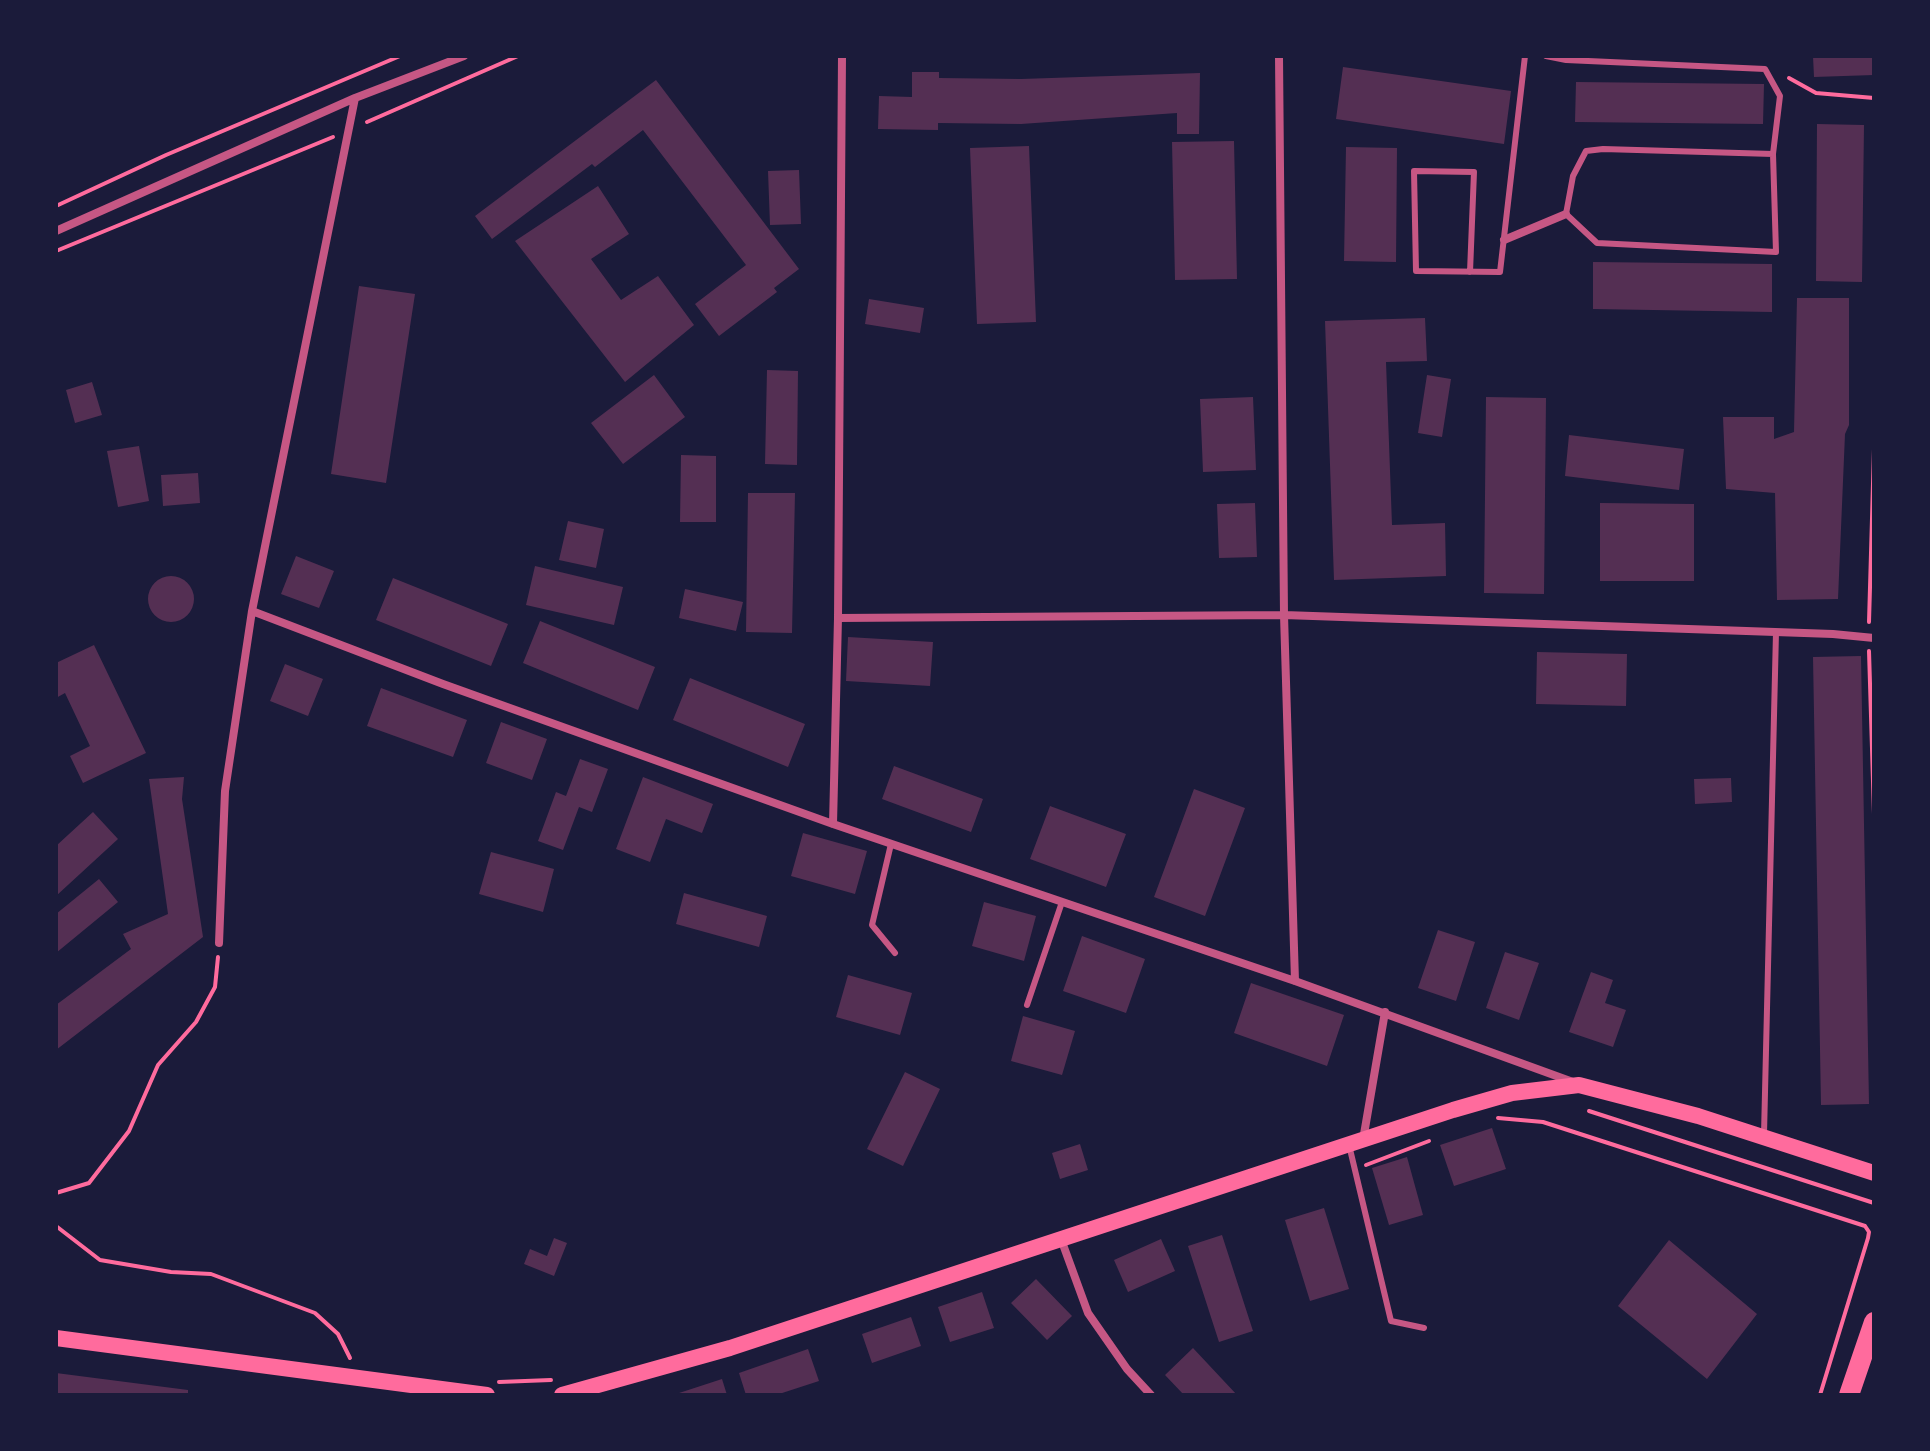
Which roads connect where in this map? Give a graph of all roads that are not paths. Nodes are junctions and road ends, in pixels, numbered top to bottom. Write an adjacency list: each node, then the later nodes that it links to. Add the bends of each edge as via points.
1 (464, 56): 6 (street)
2 (842, 56): 14 (street)
3 (1279, 56): 13 (street)
4 (1525, 56): 10 (lane)
5 (1546, 56): 7 (lane, via 1765,69 1780,96)
6 (355, 98): 9 (street); 12 (street)
7 (1773, 154): 8 (lane, via 1586,151 1573,176); 8 (lane, via 1776,252 1597,243)
8 (1566, 214): 10 (street)
9 (56, 231)
10 (1504, 240): 11 (lane, via 1500,272)
11 (1470, 272): 11 (lane, via 1416,271 1414,171 1474,172)
12 (252, 611): 17 (street); 20 (street, via 225,791)
13 (1284, 615): 14 (street); 15 (street); 22 (street)
14 (838, 618): 17 (street)
15 (1776, 632): 16 (street); 26 (lane)
16 (1874, 638)
17 (833, 824): 18 (street)
18 (891, 844): 19 (street); 21 (lane, via 872,925)
19 (1062, 902): 22 (street); 23 (lane)
20 (219, 943)
21 (895, 953)
22 (1295, 981): 24 (street)
23 (1027, 1005)
24 (1385, 1012): 25 (street); 27 (street)
25 (1579, 1085): 26 (main road); 27 (main road, via 1512,1093)
26 (1764, 1138): 28 (main road)
27 (1356, 1143): 29 (main road); 31 (lane, via 1391,1321)
28 (1874, 1173)
29 (1061, 1239): 34 (main road, via 730,1348); 35 (street, via 1088,1313)
30 (1874, 1322): 36 (main road)
31 (1424, 1328)
32 (56, 1338): 33 (main road)
33 (487, 1395)
34 (562, 1395)
35 (1151, 1395)
36 (1849, 1395)

